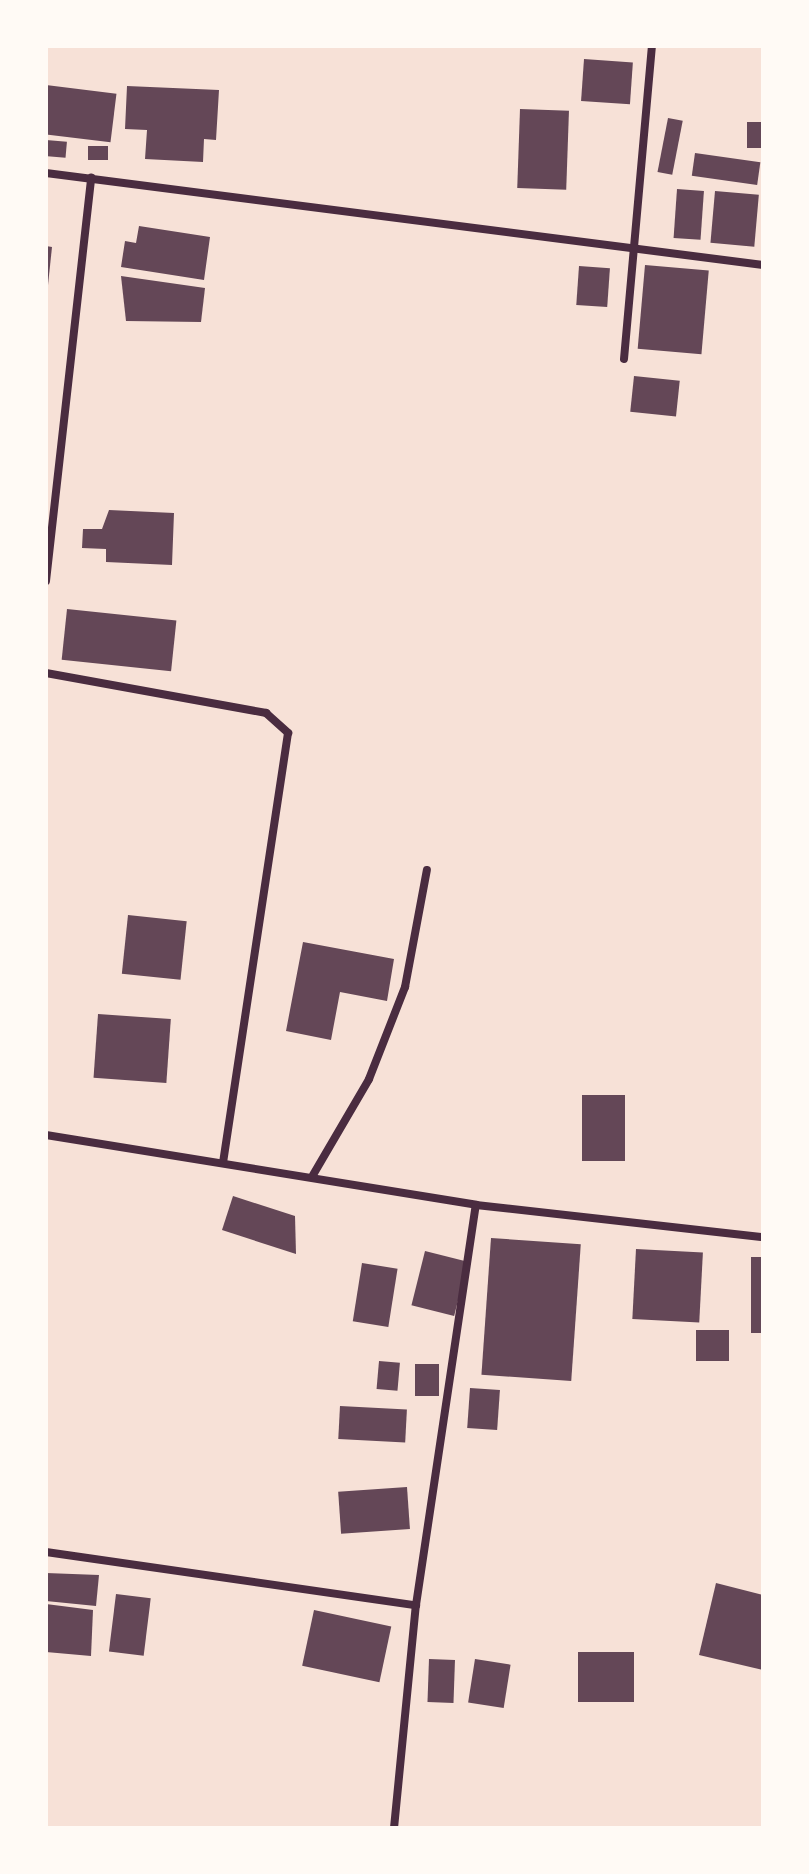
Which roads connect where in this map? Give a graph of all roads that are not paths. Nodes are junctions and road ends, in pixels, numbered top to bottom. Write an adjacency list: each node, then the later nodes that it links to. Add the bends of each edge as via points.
1 (652, 46): 4 (street)
2 (46, 173): 3 (street)
3 (91, 177): 4 (street, via 462,231); 7 (street)
4 (634, 246): 5 (street); 6 (street)
5 (763, 265)
6 (624, 359)
7 (46, 581)
8 (46, 673): 11 (street, via 266,713 288,733)
9 (427, 870): 12 (street, via 405,987 369,1079)
10 (46, 1135): 11 (street)
11 (223, 1161): 12 (street)
12 (313, 1175): 13 (street)
13 (476, 1205): 14 (street); 16 (street)
14 (763, 1237)
15 (46, 1552): 16 (street)
16 (416, 1605): 17 (street)
17 (394, 1828)

